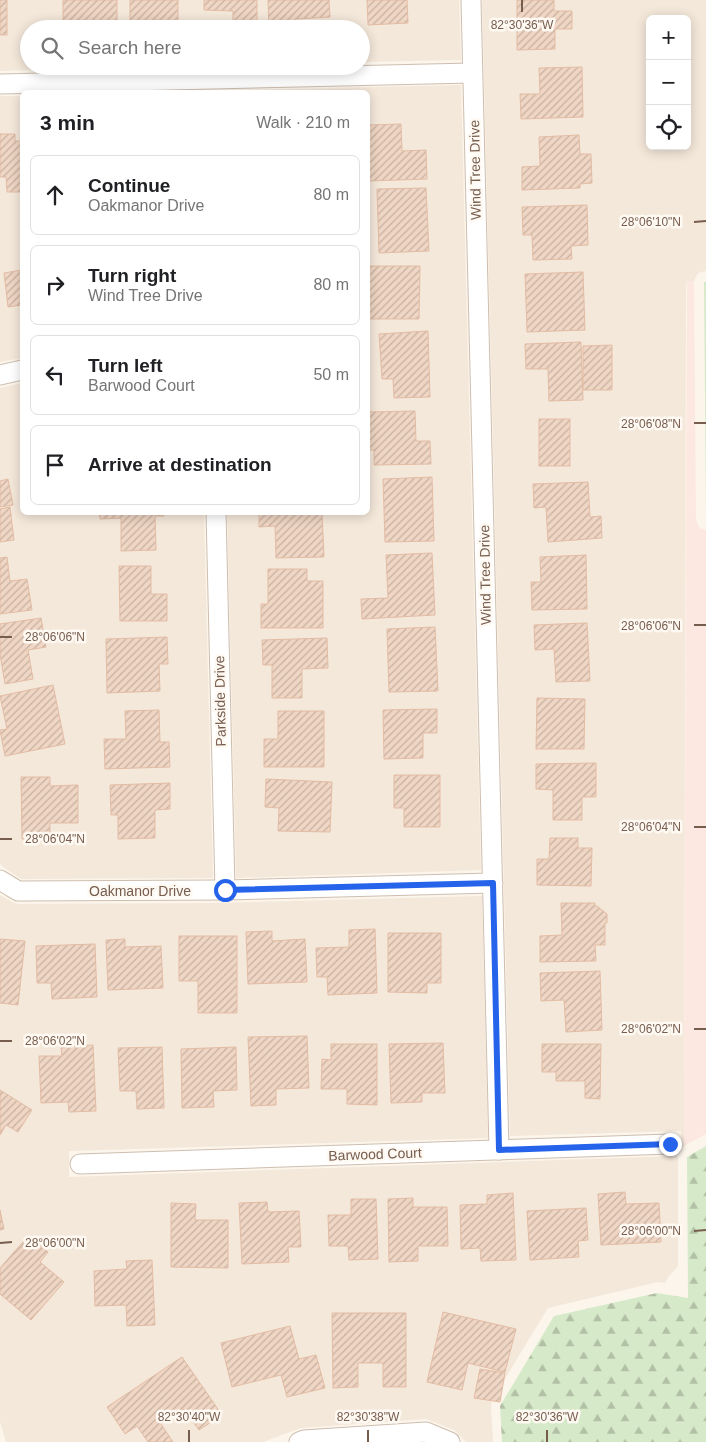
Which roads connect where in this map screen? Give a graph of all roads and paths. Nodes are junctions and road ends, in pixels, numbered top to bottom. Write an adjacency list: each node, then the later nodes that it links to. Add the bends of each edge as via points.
1 (471, 0): 2 (street, Wind Tree Drive)
2 (472, 73): 3 (street); 8 (street, Wind Tree Drive)
3 (0, 84)
4 (20, 370): 5 (street)
5 (0, 375)
6 (216, 515): 9 (street, Parkside Drive)
7 (0, 880): 9 (street, Oakmanor Drive, via 18,892)
8 (493, 883): 9 (street, Oakmanor Drive); 11 (street, Wind Tree Drive)
9 (225, 890)
10 (670, 1144): 11 (street, Barwood Court)
11 (499, 1150): 12 (street, Barwood Court)
12 (80, 1164)
13 (299, 1442): 14 (street, via 426,1432)
14 (450, 1442)

